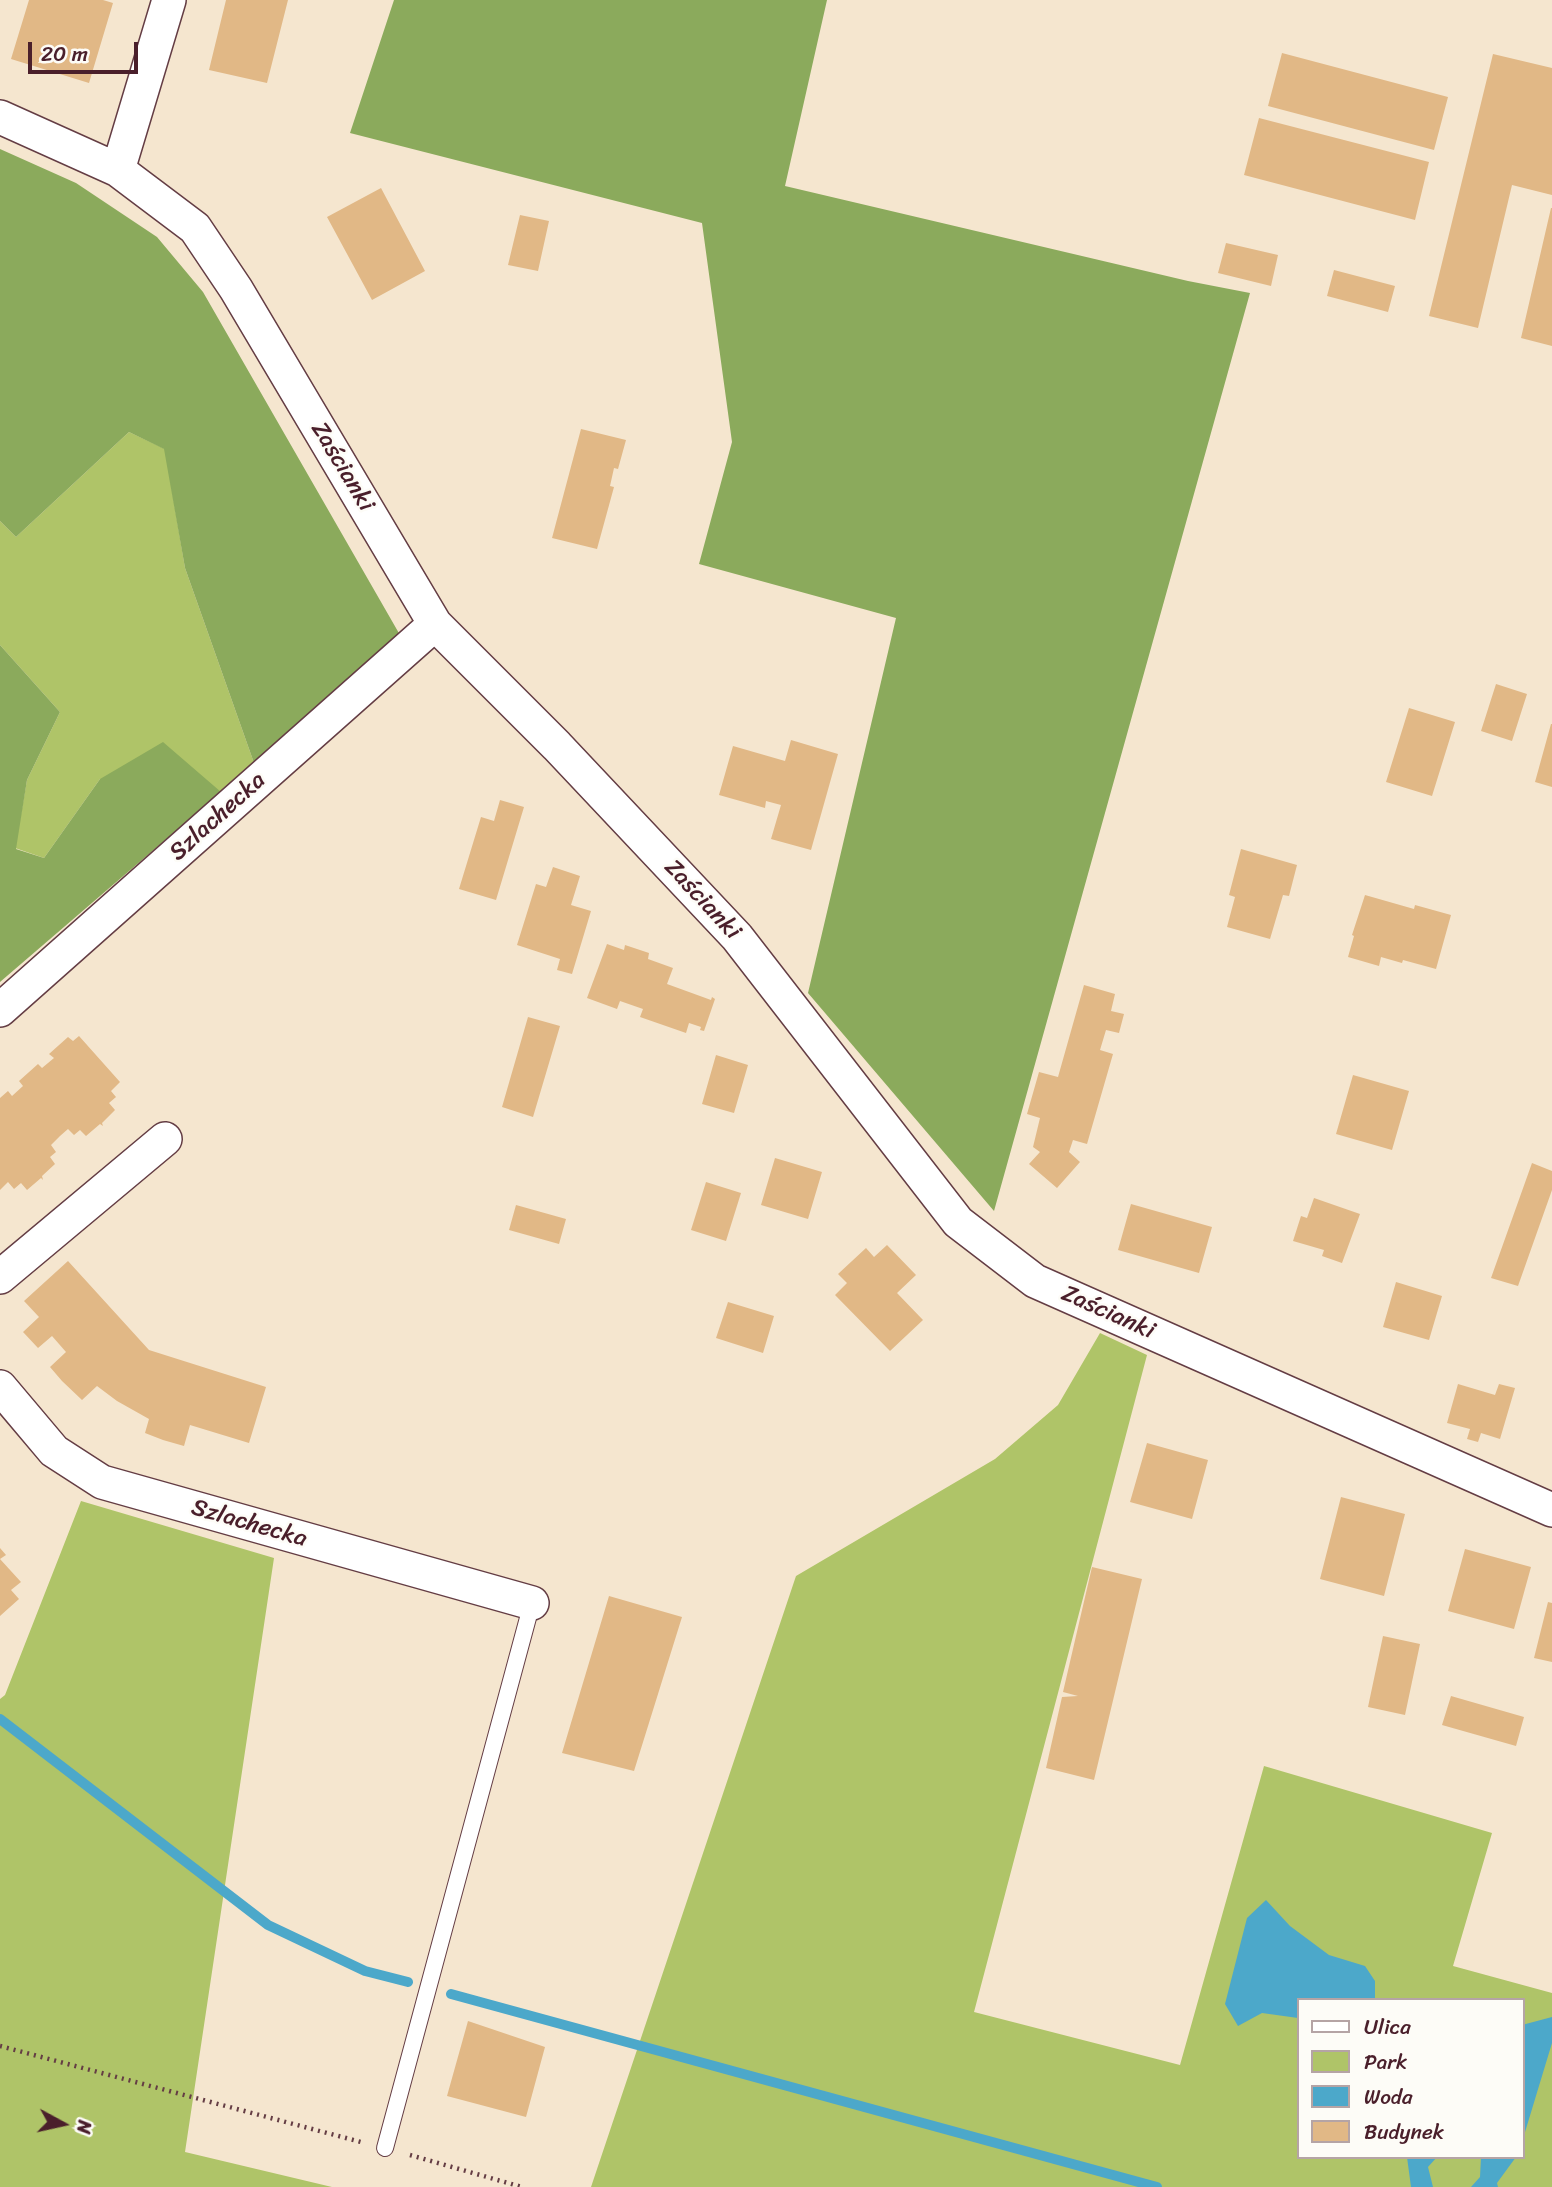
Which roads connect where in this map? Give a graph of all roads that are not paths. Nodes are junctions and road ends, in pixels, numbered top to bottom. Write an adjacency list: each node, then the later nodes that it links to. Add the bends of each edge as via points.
1 (169, 0): 3 (street)
2 (0, 117): 3 (street, Zaścianki)
3 (118, 170): 4 (street, Zaścianki, via 195,228)
4 (435, 624): 5 (street, Szlachecka); 9 (street, Zaścianki, via 737,937 958,1222 1035,1281)
5 (0, 1010)
6 (165, 1139): 7 (street)
7 (0, 1277)
8 (0, 1387): 10 (street, Szlachecka, via 54,1451 102,1482)
9 (1552, 1510)
10 (532, 1603): 11 (lane)
11 (384, 2148)

